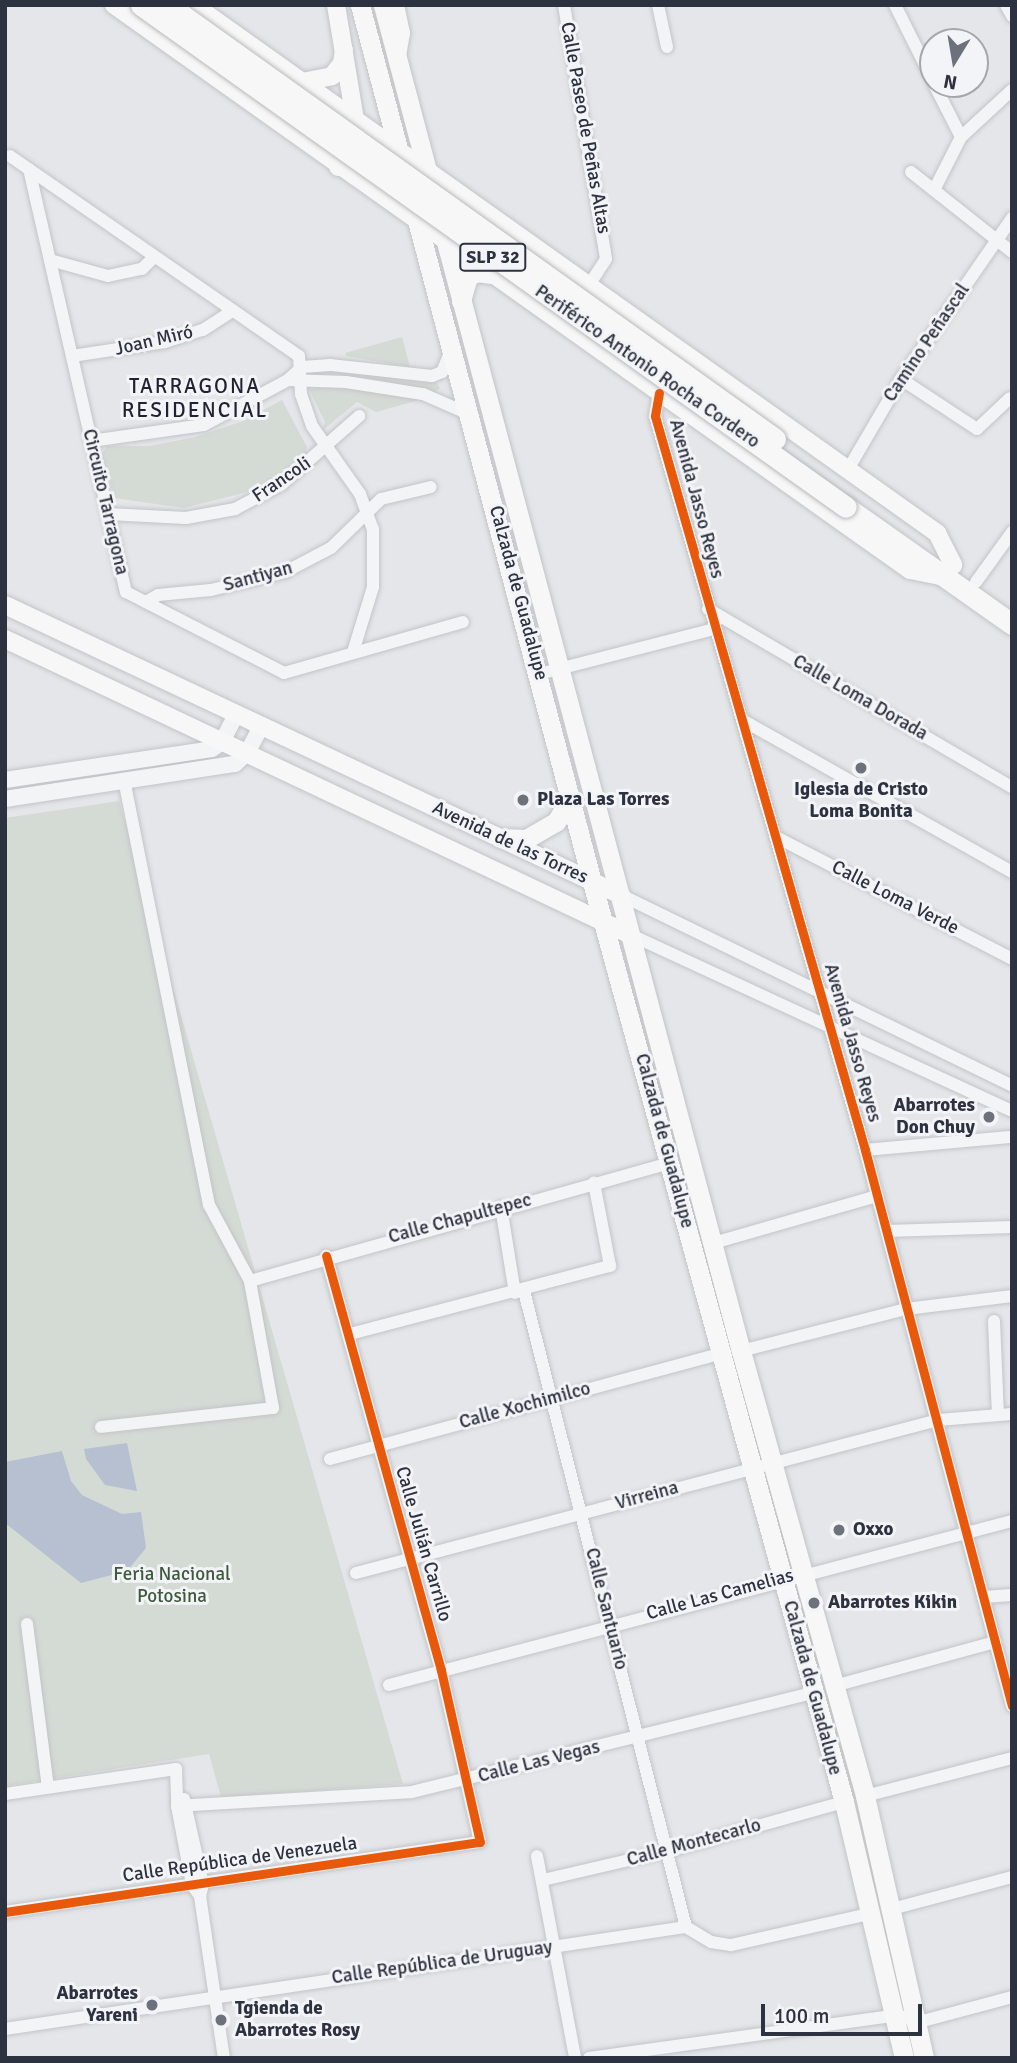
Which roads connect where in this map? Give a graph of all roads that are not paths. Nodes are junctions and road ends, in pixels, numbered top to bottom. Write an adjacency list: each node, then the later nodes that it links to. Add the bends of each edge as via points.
1 (114, 5): 24 (main road)
2 (141, 5): 64 (highway, Periférico Antonio Rocha Cordero / SLP 32, bridge)
3 (168, 5): 64 (highway, Periférico Antonio Rocha Cordero / SLP 32, bridge)
4 (194, 5): 18 (main road)
5 (336, 5): 15 (main road)
6 (360, 5): 26 (main road, Calzada de Guadalupe)
7 (383, 5): 17 (main road, Calzada de Guadalupe)
8 (395, 5): 17 (main road, via 401,33)
9 (564, 5): 44 (street, Calle Paseo de Peñas Altas, via 606,259)
10 (659, 5): 14 (street)
11 (895, 5): 16 (street)
12 (1006, 5): 13 (street)
13 (1012, 16)
14 (667, 47)
15 (344, 50): 18 (main road, via 342,63 332,76); 22 (main road)
16 (919, 53)
17 (397, 56): 23 (main road, Calzada de Guadalupe)
18 (302, 82): 20 (main road)
19 (1012, 90): 25 (street)
20 (324, 98): 22 (main road); 24 (main road, via 335,112 327,132 314,137)
21 (942, 98): 25 (street)
22 (355, 120): 26 (main road)
23 (419, 133): 26 (main road); 31 (main road, Calzada de Guadalupe)
24 (292, 134): 28 (main road)
25 (961, 137): 32 (street)
26 (401, 152): 28 (main road, via 367,165); 31 (main road); 36 (main road, Calzada de Guadalupe)
27 (10, 156): 29 (street)
28 (338, 166): 36 (main road)
29 (29, 169): 41 (street); 42 (street, Circuito Tarragona)
30 (911, 172): 32 (street)
31 (429, 173): 33 (main road); 34 (main road, Calzada de Guadalupe)
32 (934, 190): 38 (street)
33 (475, 206): 34 (main road); 37 (main road)
34 (438, 213): 36 (main road); 39 (main road, Calzada de Guadalupe)
35 (1012, 218): 38 (street, Camino Peñascal)
36 (420, 224): 39 (main road); 47 (main road, Calzada de Guadalupe)
37 (520, 239): 43 (main road, via 503,232 484,241 481,262); 44 (main road)
38 (996, 240): 40 (street); 52 (street, Camino Peñascal)
39 (446, 242): 43 (main road); 45 (main road, Calzada de Guadalupe)
40 (1012, 252)
41 (154, 257): 42 (street, via 142,268 108,276); 46 (street)
42 (50, 260): 48 (street, Circuito Tarragona)
43 (490, 274): 45 (main road, via 476,272 468,277); 56 (main road)
44 (587, 288): 62 (main road)
45 (461, 302): 80 (main road, Calzada de Guadalupe)
46 (231, 312): 48 (street, Joan Miró, via 203,330 165,342); 50 (street, via 294,350)
47 (452, 346): 51 (street, via 442,372 432,376); 58 (main road, Calzada de Guadalupe)
48 (72, 356): 60 (street, Circuito Tarragona)
49 (321, 366): 50 (street); 51 (street); 54 (street)
50 (302, 367): 53 (street)
51 (358, 369): 55 (street)
52 (901, 379): 57 (street, via 977,429); 62 (street, Camino Peñascal)
53 (294, 381): 54 (street); 60 (street, via 204,425); 61 (street, via 312,426)
54 (321, 381): 55 (street)
55 (357, 384): 58 (street, via 423,394)
56 (659, 393): 68 (main road, via 910,570); 73 (street, Avenida Jasso Reyes, via 655,416)
57 (1010, 398)
58 (471, 415): 81 (main road, Calzada de Guadalupe)
59 (359, 416): 61 (street, Francoli)
60 (91, 441): 66 (street, Circuito Tarragona)
61 (328, 448): 65 (street); 66 (street, Francoli, via 282,484 235,509 186,518)
62 (847, 471): 68 (main road, via 937,533)
63 (431, 487): 65 (street, Santiyan, via 381,499)
64 (850, 501): 68 (highway, SLP 32)
65 (367, 510): 70 (street, Santiyan, via 331,548 285,572 211,590 158,595); 78 (street, via 375,569)
66 (108, 514): 70 (street, Circuito Tarragona, via 126,592)
67 (1012, 531): 69 (street)
68 (950, 571): 69 (highway, SLP 32); 75 (highway, SLP 32)
69 (976, 582): 72 (highway, SLP 32)
70 (146, 602): 78 (street, Circuito Tarragona, via 284,673)
71 (5, 606): 79 (main road, Avenida de las Torres)
72 (1012, 607)
73 (708, 609): 76 (street, Avenida Jasso Reyes); 91 (street, Calle Loma Dorada)
74 (463, 622): 78 (street, Circuito Tarragona)
75 (1012, 624)
76 (714, 629): 80 (street); 84 (street, Avenida Jasso Reyes)
77 (5, 639): 82 (main road, Avenida de las Torres)
78 (353, 652)
79 (120, 659): 82 (main road); 83 (main road, Avenida de las Torres)
80 (559, 669): 81 (street); 100 (main road, Calzada de Guadalupe)
81 (539, 674): 92 (main road, Calzada de Guadalupe)
82 (106, 687): 86 (main road, Avenida de las Torres)
83 (236, 715): 85 (main road, Avenida de las Torres); 86 (street)
84 (744, 721): 96 (street, Avenida Jasso Reyes); 98 (street)
85 (261, 727): 87 (street); 94 (main road, Avenida de las Torres)
86 (222, 742): 87 (main road, Avenida de las Torres); 88 (street, via 212,749)
87 (247, 754): 90 (street, via 235,764); 97 (main road, Avenida de las Torres)
88 (121, 763): 89 (street); 90 (street)
89 (5, 780)
90 (124, 781): 93 (street); 119 (street, via 209,1205)
91 (1012, 787)
92 (571, 797): 95 (main road, via 556,822 526,839); 99 (main road, Calzada de Guadalupe)
93 (5, 799)
94 (461, 820): 95 (main road, Avenida de las Torres); 97 (main road)
95 (500, 838): 99 (main road, Avenida de las Torres)
96 (778, 838): 103 (street, Calle Loma Verde); 104 (street, Avenida Jasso Reyes)
97 (446, 848): 101 (main road, Avenida de las Torres)
98 (1012, 872)
99 (592, 882): 100 (main road, Avenida de las Torres); 101 (main road, Calzada de Guadalupe)
100 (621, 895): 102 (main road, Calzada de Guadalupe); 104 (street, Avenida de las Torres)
101 (606, 923): 102 (main road, Avenida de las Torres); 105 (main road, Calzada de Guadalupe)
102 (631, 935): 105 (main road, Calzada de Guadalupe); 106 (street, Avenida de las Torres)
103 (1012, 959)
104 (818, 994): 106 (street, Avenida Jasso Reyes); 107 (street, Avenida de las Torres)
105 (642, 1020): 111 (main road, Calzada de Guadalupe); 117 (main road, Calzada de Guadalupe)
106 (827, 1023): 108 (street, Avenida de las Torres); 110 (street, Avenida Jasso Reyes)
107 (1012, 1086)
108 (1012, 1111)
109 (1012, 1137): 110 (street)
110 (866, 1150): 113 (street, Avenida Jasso Reyes)
111 (670, 1163): 112 (street, Calle Chapultepec); 126 (main road, Calzada de Guadalupe)
112 (594, 1183): 114 (street, Calle Chapultepec); 120 (street, via 610,1266)
113 (877, 1196): 116 (street, Avenida Jasso Reyes); 117 (street)
114 (501, 1208): 118 (street, Calle Chapultepec); 120 (street, Calle Santuario)
115 (1012, 1227): 116 (street)
116 (887, 1231): 122 (street, Avenida Jasso Reyes)
117 (713, 1243): 125 (main road, Calzada de Guadalupe)
118 (326, 1256): 119 (street, Calle Chapultepec); 124 (street, Calle Julián Carrillo)
119 (250, 1281): 131 (street, via 274,1408)
120 (520, 1292): 124 (street); 127 (street, Calle Santuario)
121 (1012, 1296): 122 (street)
122 (906, 1309): 125 (street); 130 (street, Avenida Jasso Reyes)
123 (994, 1321): 129 (street)
124 (350, 1334): 132 (street, Calle Julián Carrillo)
125 (741, 1351): 134 (main road, Calzada de Guadalupe)
126 (720, 1354): 127 (street, Calle Xochimilco); 135 (main road, Calzada de Guadalupe)
127 (551, 1399): 132 (street, Calle Xochimilco); 136 (street, Calle Santuario)
128 (1012, 1414): 129 (street, Virreina)
129 (998, 1415): 130 (street, Virreina)
130 (938, 1420): 134 (street, Virreina); 138 (street, Avenida Jasso Reyes)
131 (101, 1427)
132 (377, 1447): 133 (street, Calle Xochimilco); 139 (street, Calle Julián Carrillo)
133 (330, 1459)
134 (774, 1461): 135 (street, Virreina); 141 (main road, Calzada de Guadalupe)
135 (754, 1468): 136 (street, Virreina); 142 (main road, Calzada de Guadalupe)
136 (581, 1513): 139 (street, Virreina); 146 (street, Calle Santuario)
137 (1012, 1521): 138 (street, Calle Las Camelias)
138 (967, 1533): 141 (street, Calle Las Camelias); 144 (street, Avenida Jasso Reyes)
139 (408, 1559): 140 (street, Virreina); 148 (street, Calle Julián Carrillo)
140 (356, 1573)
141 (802, 1573): 142 (street, Calle Las Camelias); 151 (main road, Calzada de Guadalupe)
142 (783, 1579): 146 (street, Calle Las Camelias); 152 (main road, Calzada de Guadalupe)
143 (1012, 1595): 144 (street)
144 (983, 1597): 147 (street, Avenida Jasso Reyes)
145 (27, 1624): 157 (street)
146 (610, 1625): 148 (street, Calle Las Camelias); 154 (street, Calle Santuario)
147 (995, 1642): 149 (street, Avenida Jasso Reyes); 151 (street)
148 (441, 1670): 150 (street, Calle Las Camelias); 156 (street, Calle Julián Carrillo)
149 (1007, 1673): 153 (street, Avenida Jasso Reyes)
150 (389, 1685)
151 (834, 1686): 159 (main road, Calzada de Guadalupe)
152 (813, 1693): 154 (street, Calle Las Vegas); 161 (main road, Calzada de Guadalupe)
153 (1012, 1706)
154 (639, 1737): 156 (street, Calle Las Vegas); 163 (street, Calle Santuario)
155 (1012, 1758): 159 (street)
156 (466, 1780): 160 (street, Calle Las Vegas, via 412,1792); 162 (street, Calle Julián Carrillo)
157 (48, 1787): 158 (street); 160 (street, via 176,1769)
158 (5, 1794)
159 (865, 1797): 168 (main road, Calzada de Guadalupe)
160 (181, 1802): 167 (street)
161 (844, 1802): 163 (street, Calle Montecarlo); 170 (main road, Calzada de Guadalupe)
162 (480, 1842): 167 (street, Calle República de Venezuela)
163 (668, 1851): 166 (street, Calle Montecarlo); 171 (street, Calle Santuario)
164 (537, 1856): 166 (street)
165 (1012, 1877): 168 (street)
166 (543, 1880): 172 (street)
167 (198, 1888): 169 (street, Calle República de Venezuela); 173 (street)
168 (892, 1909): 176 (main road, Calzada de Guadalupe)
169 (5, 1912)
170 (873, 1913): 171 (street, via 731,1945 711,1942); 175 (main road, Calzada de Guadalupe)
171 (686, 1927): 172 (street, Calle República de Uruguay)
172 (557, 1946): 173 (street, Calle República de Uruguay); 179 (street)
173 (215, 1996): 177 (street, Calle República de Uruguay); 178 (street)
174 (1012, 1997): 176 (street)
175 (897, 2015): 176 (street); 180 (street); 181 (main road, Calzada de Guadalupe)
176 (919, 2022): 182 (main road, Calzada de Guadalupe)
177 (5, 2029)
178 (224, 2058)
179 (575, 2058)
180 (589, 2058)
181 (904, 2058)
182 (924, 2058)

